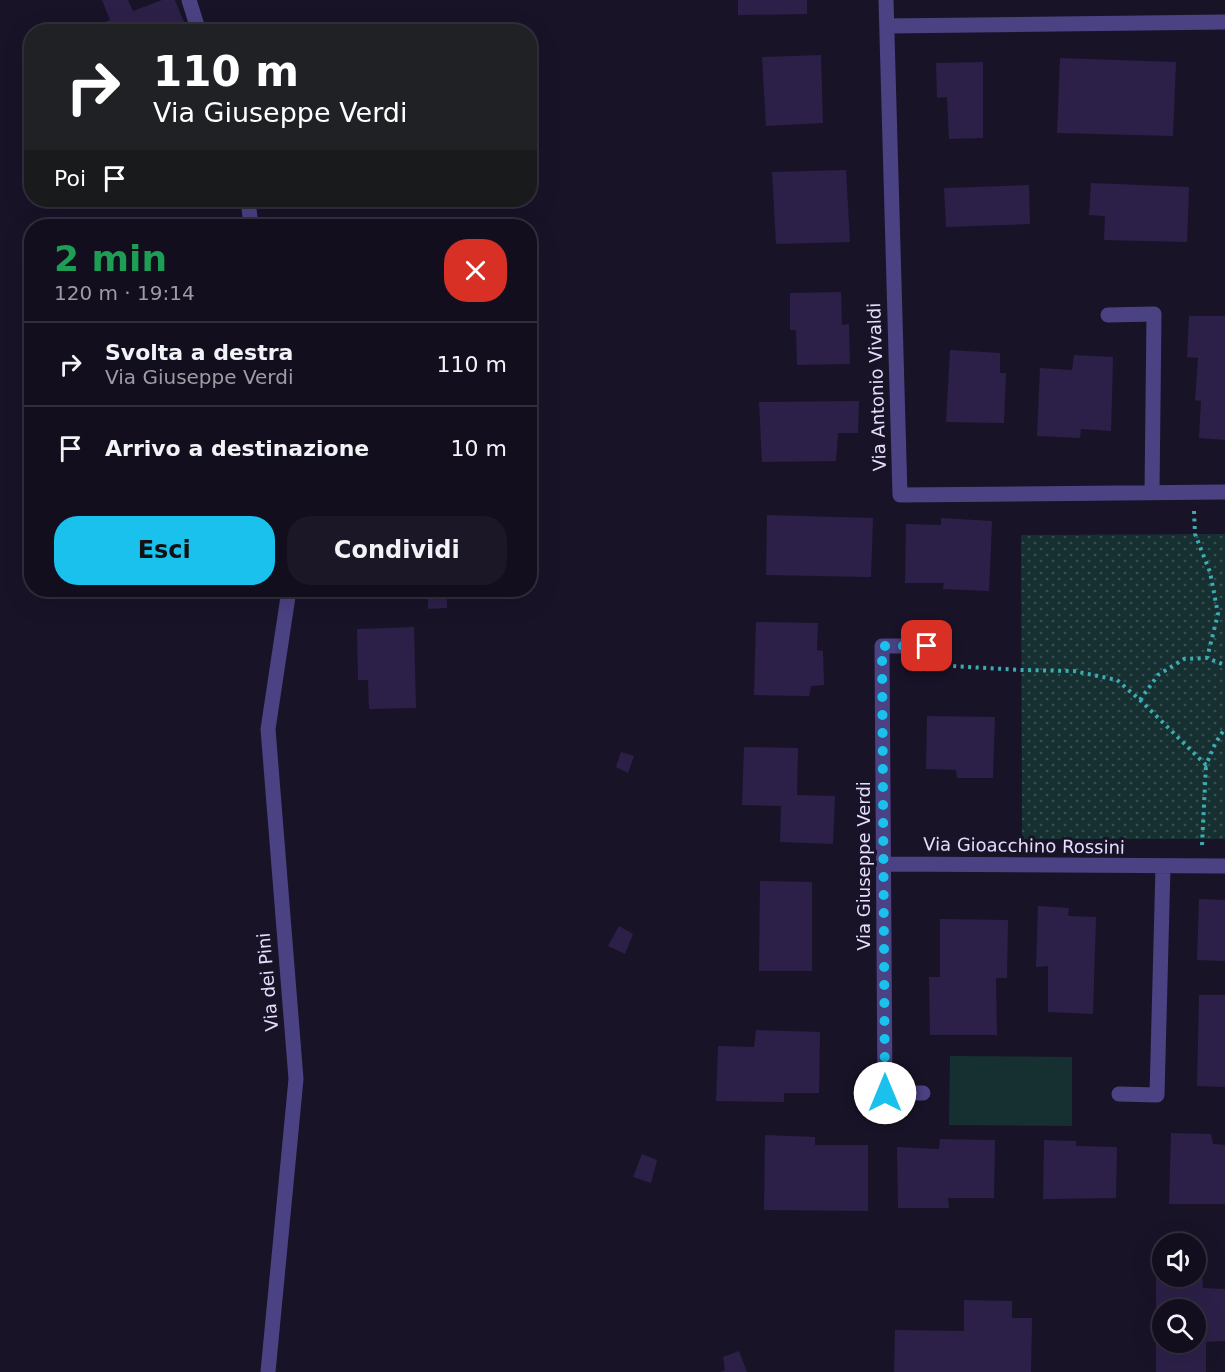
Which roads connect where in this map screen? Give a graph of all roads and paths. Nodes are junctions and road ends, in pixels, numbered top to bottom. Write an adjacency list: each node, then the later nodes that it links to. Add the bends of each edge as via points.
1 (189, 0): 4 (street)
2 (886, 0): 5 (street, Via Antonio Vivaldi)
3 (1225, 22): 5 (street)
4 (196, 24)
5 (887, 26): 7 (street, Via Antonio Vivaldi, via 900,495)
6 (1108, 315): 7 (street, via 1154,314)
7 (1152, 492): 9 (street, Via Antonio Vivaldi)
8 (1225, 492): 9 (street, Via Antonio Vivaldi)
9 (1193, 493): 12 (path, via 1195,534 1210,572 1218,614)
10 (288, 597): 23 (street, Via dei Pini, via 268,729 296,1079)
11 (927, 646): 14 (path, via 951,666 1074,671 1117,680); 17 (street, Via Giuseppe Verdi, via 882,646)
12 (1207, 658): 13 (path); 14 (path, via 1184,659 1158,675)
13 (1225, 665)
14 (1140, 700): 16 (path)
15 (1225, 728): 16 (path)
16 (1206, 765): 18 (path)
17 (884, 864): 20 (street, Via Gioacchino Rossini); 21 (street, Via Giuseppe Verdi, via 885,1093)
18 (1202, 866): 19 (street, Via Gioacchino Rossini); 20 (street, Via Gioacchino Rossini)
19 (1225, 866)
20 (1163, 867): 22 (street, via 1157,1095)
21 (923, 1093)
22 (1119, 1094)
23 (268, 1372)

